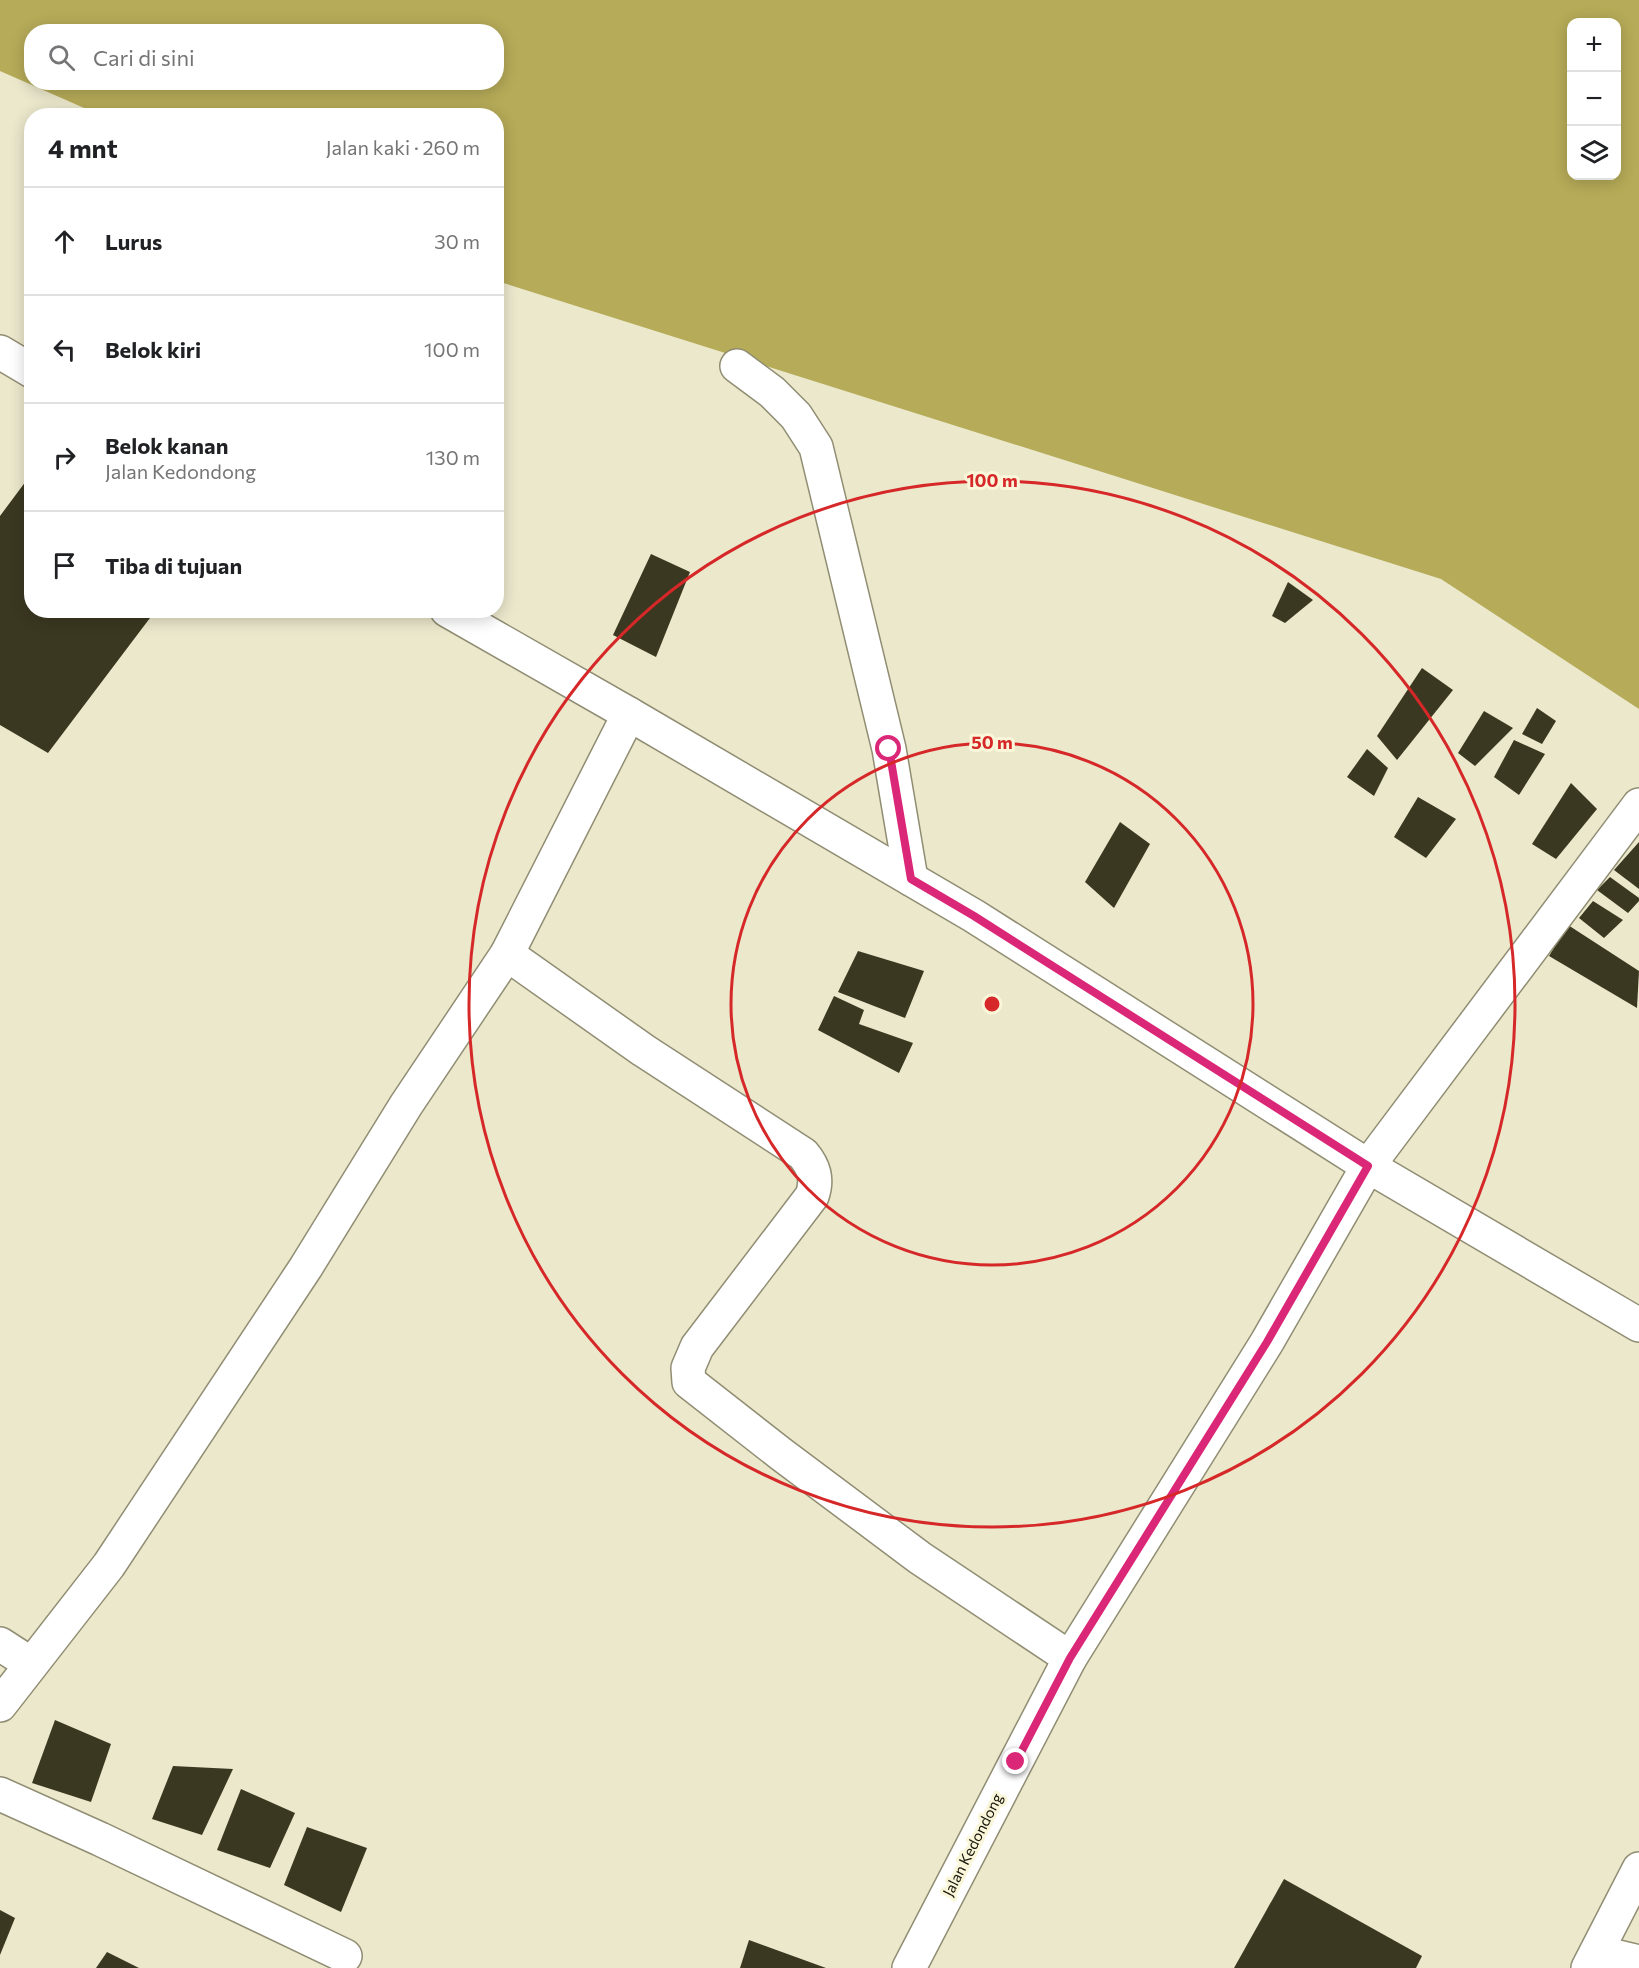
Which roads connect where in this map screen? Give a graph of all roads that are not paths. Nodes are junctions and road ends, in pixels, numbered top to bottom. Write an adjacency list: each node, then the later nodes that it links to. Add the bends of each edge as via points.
1 (0, 352): 2 (street)
2 (24, 366)
3 (737, 366): 7 (street, via 796,416 816,447 889,749)
4 (461, 618): 5 (street)
5 (629, 714): 7 (street); 8 (street)
6 (1639, 805): 9 (street, Jalan Kedondong)
7 (911, 879): 9 (street)
8 (507, 954): 12 (street, via 811,1163 815,1173 812,1196 697,1347 688,1368 689,1382 920,1558); 13 (street, via 109,1565)
9 (1368, 1166): 10 (street); 12 (street, Jalan Kedondong, via 1267,1342)
10 (1632, 1322)
11 (0, 1644): 13 (street)
12 (1070, 1658): 20 (street, Jalan Kedondong)
13 (31, 1664): 14 (street)
14 (0, 1705)
15 (0, 1794): 17 (street)
16 (1639, 1869): 18 (street)
17 (345, 1956)
18 (1592, 1960): 19 (street)
19 (1639, 1962)
20 (909, 1968)

